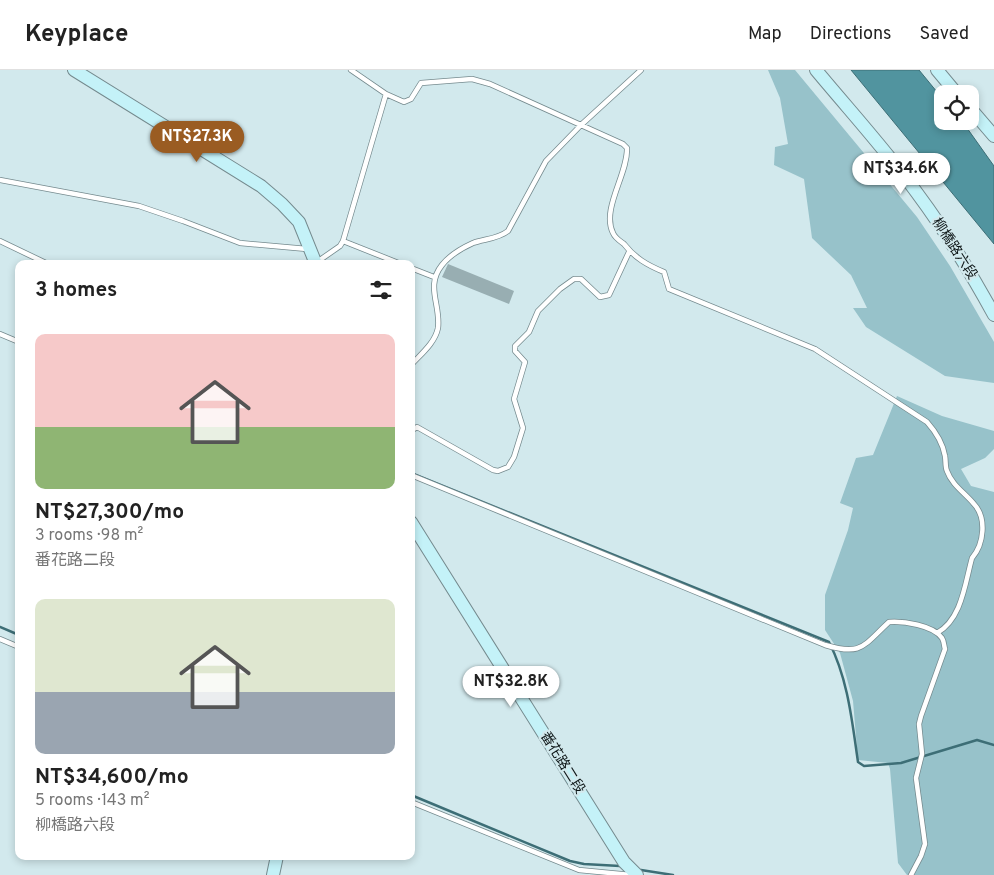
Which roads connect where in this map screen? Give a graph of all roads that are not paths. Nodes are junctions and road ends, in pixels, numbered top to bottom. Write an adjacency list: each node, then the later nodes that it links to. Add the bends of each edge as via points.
1 (74, 70): 14 (main road, via 261,186 299,222)
2 (351, 70): 7 (lane)
3 (641, 70): 9 (lane)
4 (816, 70): 22 (main road, 柳橋路六段, via 918,193 957,251)
5 (937, 70): 6 (main road)
6 (950, 85)
7 (386, 94): 9 (lane, via 404,102 411,99 421,83 472,79); 13 (lane)
8 (979, 118): 10 (main road)
9 (580, 125): 15 (lane, via 627,148 628,159 610,213 613,235); 21 (lane, via 546,161 508,231 457,252)
10 (994, 136)
11 (0, 180): 14 (lane, via 139,206 240,244)
12 (0, 241): 16 (lane)
13 (343, 241): 18 (lane); 19 (lane)
14 (310, 249): 17 (main road)
15 (629, 252): 26 (lane, via 609,295 600,297 581,279 574,279 538,311 529,332 515,346 515,351 525,362 514,399 523,428 508,467 493,470); 29 (lane, via 664,272 669,289 815,349 927,422 934,430 945,454 946,470 952,482 976,506 983,529 957,611 949,624)
16 (40, 260)
17 (315, 260)
18 (320, 260)
19 (391, 260)
20 (415, 270): 21 (lane)
21 (434, 277): 25 (lane, via 432,287 438,328 433,341)
22 (994, 316)
23 (0, 334): 24 (lane)
24 (15, 340)
25 (415, 361)
26 (415, 428)
27 (415, 477): 29 (lane, via 836,649 854,650 863,646 889,622 905,621)
28 (415, 528): 36 (main road, 番花路二段, via 624,862)
29 (937, 633): 37 (lane, via 943,639 945,649 919,724 922,754 916,778 924,844)
30 (0, 639): 31 (lane)
31 (15, 645)
32 (415, 804): 35 (lane, via 579,870)
33 (275, 860): 34 (main road)
34 (273, 875)
35 (631, 875)
36 (636, 875)
37 (911, 875)

